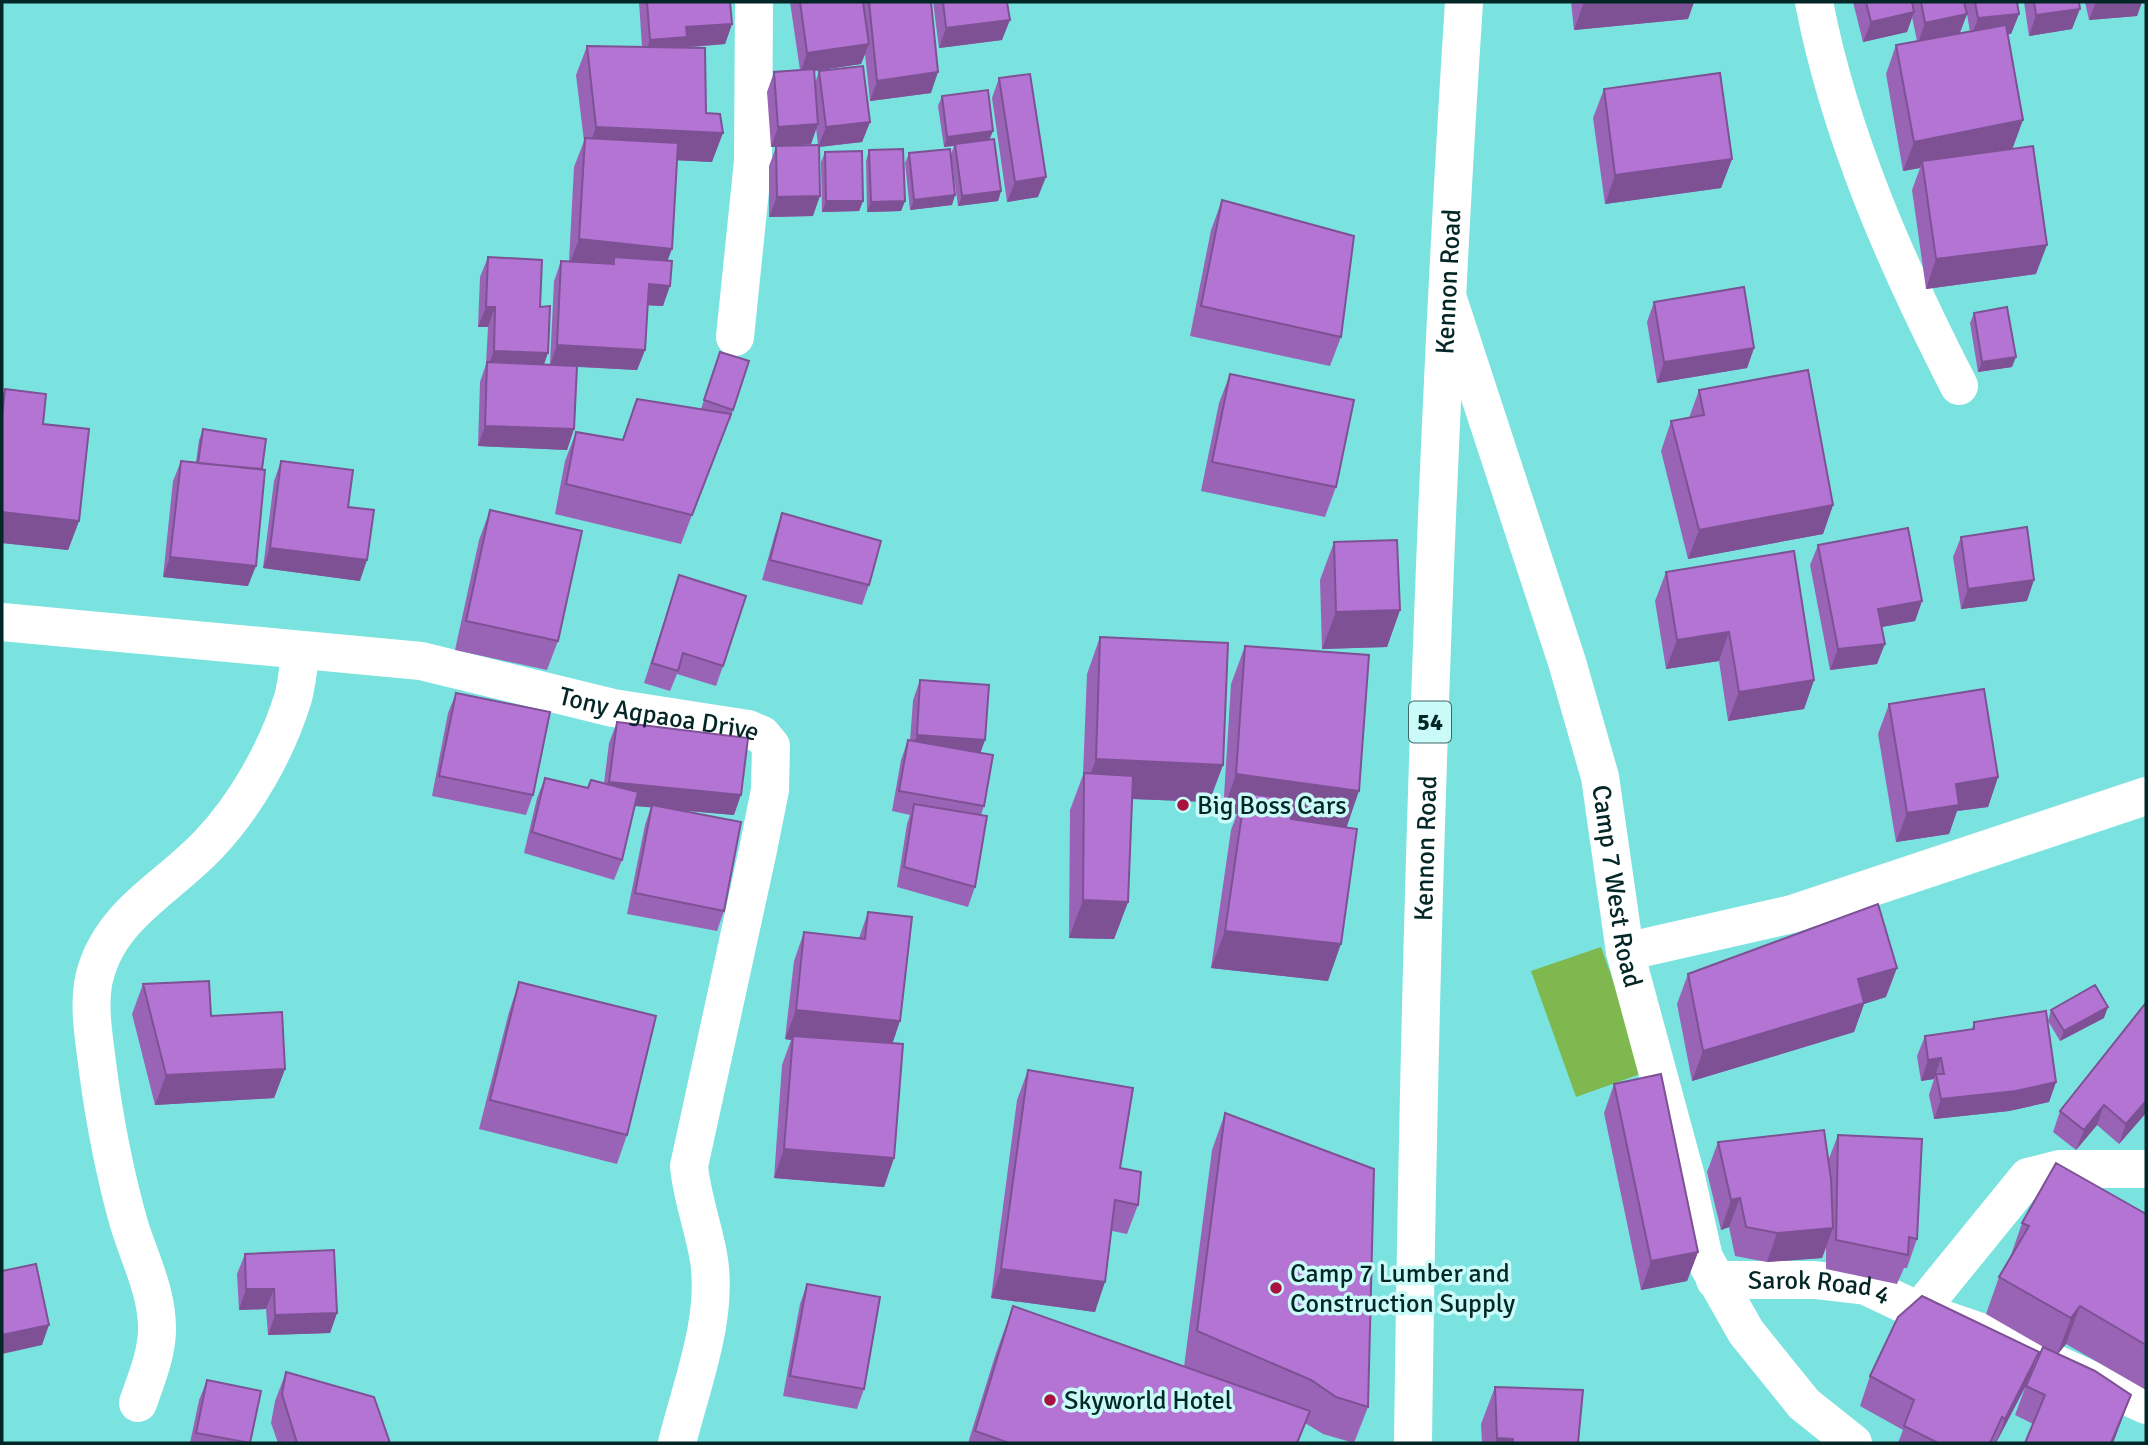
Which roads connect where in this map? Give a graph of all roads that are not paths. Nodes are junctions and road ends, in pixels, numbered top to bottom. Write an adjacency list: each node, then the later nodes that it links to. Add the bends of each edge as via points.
1 (754, 2): 5 (main road, via 753,161)
2 (1464, 2): 4 (main road, Kennon Road / 54)
3 (1814, 2): 6 (main road, via 1835,89 1862,169 1922,313)
4 (1445, 291): 10 (main road, Camp 7 West Road, via 1567,662 1600,777); 17 (main road, Kennon Road / 54)
5 (735, 337)
6 (1959, 386)
7 (2, 622): 8 (main road, Tony Agpaoa Drive)
8 (301, 651): 14 (main road, via 293,698 271,751 241,804 208,845 134,908 98,963 91,1013 102,1100 114,1165 154,1301 157,1331); 16 (main road, Tony Agpaoa Drive, via 421,662 613,708 748,729 771,746 765,814 689,1166 692,1197 709,1260 710,1301)
9 (2146, 796): 10 (main road, via 1792,914)
10 (1625, 952): 12 (main road, Camp 7 West Road, via 1704,1258)
11 (2146, 1169): 13 (main road, Sarok Road 4, via 2060,1168 2028,1177)
12 (1715, 1280): 13 (main road, Sarok Road 4, via 1815,1280 1866,1286); 18 (main road, Camp 7 West Road, via 1746,1332 1804,1404)
13 (1919, 1311): 15 (main road, Sarok Road 4, via 2001,1339)
14 (138, 1403)
15 (2146, 1405)
16 (677, 1443)
17 (1413, 1443)
18 (1853, 1443)

